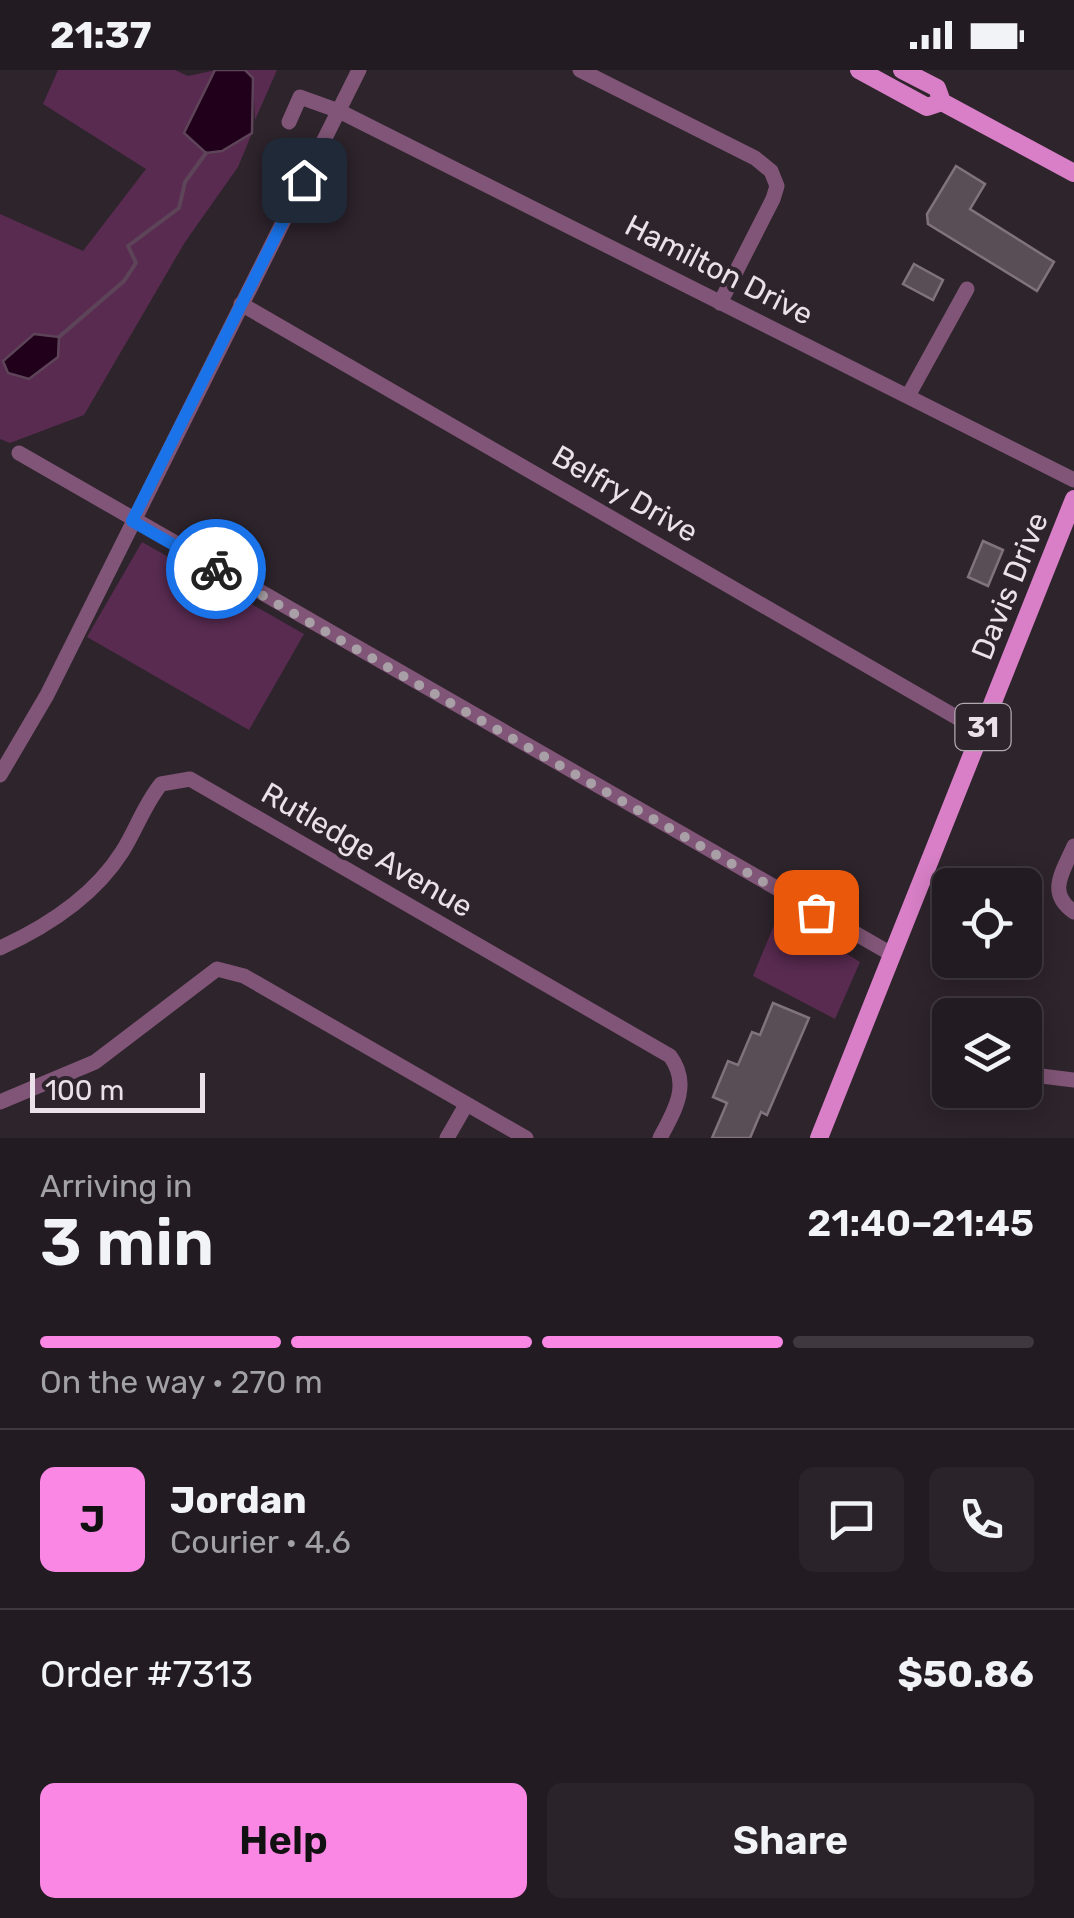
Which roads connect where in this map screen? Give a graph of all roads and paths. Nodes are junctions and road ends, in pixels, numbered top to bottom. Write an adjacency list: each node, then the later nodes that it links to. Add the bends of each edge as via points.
1 (359, 70): 6 (street)
2 (580, 70): 10 (street, via 771,171 774,198)
3 (902, 70): 5 (main road, via 938,88)
4 (871, 73): 5 (main road, via 926,107)
5 (942, 102): 8 (main road)
6 (339, 111): 7 (street, via 300,98); 10 (street, Hamilton Drive); 11 (street)
7 (289, 122)
8 (1074, 173)
9 (967, 288): 12 (street)
10 (720, 303): 12 (street, Hamilton Drive)
11 (241, 304): 16 (street); 17 (street, Belfry Drive)
12 (908, 396): 14 (street, Hamilton Drive)
13 (19, 453): 16 (street)
14 (1074, 480)
15 (1074, 499): 17 (main road, Davis Drive / 31)
16 (132, 521): 18 (street); 23 (street)
17 (982, 732): 23 (main road, Davis Drive / 31)
18 (6, 754): 19 (street)
19 (0, 774)
20 (1074, 846): 21 (street, via 1056,887)
21 (1074, 912)
22 (0, 948): 30 (street, Rutledge Avenue, via 43,926 97,882 161,784 190,779 670,1056 682,1083)
23 (893, 955): 31 (main road, Davis Drive / 31)
24 (1042, 1076): 25 (street)
25 (1074, 1080)
26 (0, 1102): 27 (street, via 95,1062 217,969 244,976)
27 (466, 1105): 28 (street); 29 (street)
28 (447, 1138)
29 (526, 1138)
30 (660, 1138)
31 (819, 1138)

